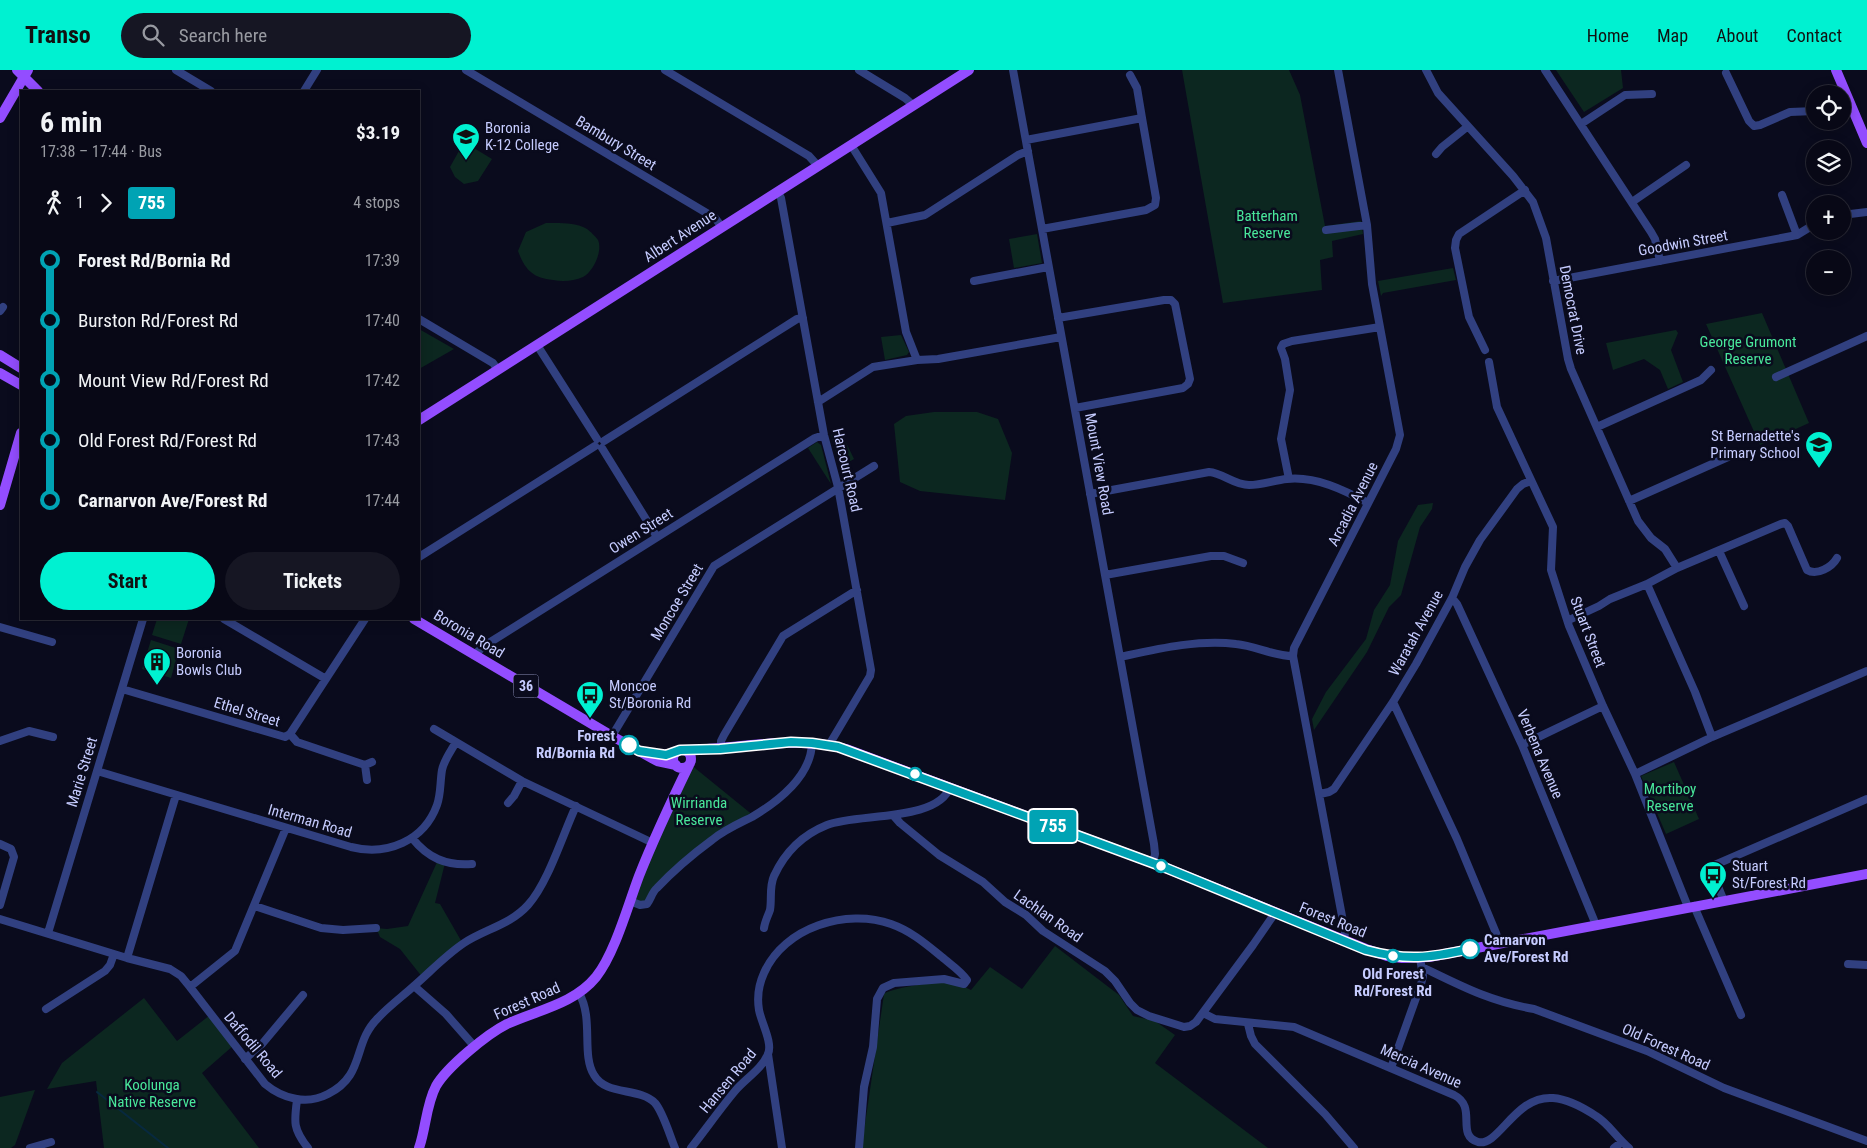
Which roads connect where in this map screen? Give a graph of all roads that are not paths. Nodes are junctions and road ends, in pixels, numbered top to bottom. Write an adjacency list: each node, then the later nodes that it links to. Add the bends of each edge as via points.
1 (176, 70): 17 (street)
2 (317, 70): 18 (street)
3 (466, 70): 42 (street, Bambury Street, via 715,218)
4 (665, 70): 33 (street, via 809,156)
5 (859, 70): 20 (street)
6 (1013, 70): 27 (street, Mount View Road)
7 (1338, 70): 41 (street, Arcadia Avenue)
8 (1545, 70): 25 (street)
9 (1836, 70): 15 (main road)
10 (1427, 71): 26 (street, Democrat Drive, via 1438,93)
11 (23, 72): 16 (main road); 23 (main road)
12 (965, 72): 20 (main road, Albert Avenue)
13 (1726, 73): 21 (street, via 1749,122 1754,126 1790,112)
14 (1130, 75): 24 (street, via 1137,88)
15 (1840, 85)
16 (37, 90)
17 (209, 90)
18 (305, 90)
19 (1652, 94): 25 (street, via 1625,95)
20 (913, 105): 29 (main road, Albert Avenue)
21 (1806, 111)
22 (1851, 115): 28 (main road)
23 (0, 118)
24 (1142, 118): 27 (street); 43 (street, via 1155,205 1146,210)
25 (1581, 124): 37 (street)
26 (1467, 127): 31 (street); 34 (street, Democrat Drive)
27 (1026, 140): 30 (street, Mount View Road)
28 (1867, 143)
29 (851, 145): 33 (main road, Albert Avenue); 40 (street, via 881,193)
30 (1028, 151): 40 (street, via 926,215); 43 (street, Mount View Road)
31 (1436, 154)
32 (1686, 165): 37 (street)
33 (818, 166): 35 (main road, Albert Avenue)
34 (1525, 190): 50 (street, Democrat Drive, via 1543,226); 58 (street, via 1459,234 1456,240 1467,308)
35 (778, 192): 42 (main road, Albert Avenue); 51 (street, Harcourt Road)
36 (1782, 194): 46 (street)
37 (1632, 202): 47 (street, via 1655,239)
38 (1867, 212): 39 (street)
39 (1851, 214)
40 (887, 223): 60 (street, via 906,332)
41 (1367, 224): 44 (street); 54 (street, Arcadia Avenue)
42 (722, 227): 57 (main road, Albert Avenue)
43 (1042, 229): 48 (street, Mount View Road)
44 (1326, 230)
45 (1806, 230): 46 (street, Goodwin Street)
46 (1797, 235): 47 (street, Goodwin Street)
47 (1660, 261): 50 (street, Goodwin Street)
48 (1048, 267): 49 (street); 52 (street, Mount View Road)
49 (974, 281)
50 (1553, 281): 71 (street, Democrat Drive, via 1568,359)
51 (803, 318): 68 (street, Harcourt Road); 74 (street)
52 (1058, 318): 55 (street, Mount View Road); 69 (street, via 1171,300 1175,304 1190,379 1182,388)
53 (420, 320): 63 (street, via 493,363)
54 (1380, 327): 77 (street, via 1283,344 1281,348 1290,390 1281,439); 82 (street, Arcadia Avenue, via 1400,435)
55 (1061, 336): 60 (street); 69 (street, Mount View Road)
56 (1867, 336): 66 (street)
57 (537, 345): 63 (main road, Albert Avenue); 74 (street)
58 (1485, 350)
59 (0, 355): 62 (main road)
60 (917, 360): 68 (street, via 873,367)
61 (1489, 362): 78 (street, Stuart Street, via 1497,408)
62 (20, 367)
63 (498, 370): 70 (main road, Albert Avenue)
64 (1711, 370): 71 (street, via 1701,380)
65 (1, 373): 67 (main road)
66 (1776, 377)
67 (20, 383)
68 (818, 402): 72 (street, Harcourt Road)
69 (1075, 408): 80 (street, Mount View Road)
70 (420, 419)
71 (1597, 427): 81 (street, Democrat Drive)
72 (824, 435): 79 (street, Harcourt Road); 84 (street, Owen Street)
73 (20, 439): 83 (main road)
74 (599, 444): 84 (street); 86 (street)
75 (1728, 457): 81 (street)
76 (874, 466): 79 (street, Moncoe Street)
77 (1289, 479): 80 (street, via 1248,485 1208,472); 82 (street, via 1331,485)
78 (1531, 481): 93 (street, Waratah Avenue, via 1517,489 1480,540); 99 (street, Stuart Street, via 1553,527 1551,570)
79 (838, 488): 92 (street, Harcourt Road); 112 (street, Moncoe Street, via 714,566)
80 (1090, 494): 90 (street, Mount View Road)
81 (1629, 501): 89 (street, Democrat Drive, via 1642,529 1662,545)
82 (1368, 503): 103 (street, Arcadia Avenue, via 1294,648)
83 (0, 505)
84 (657, 537): 102 (street, Owen Street)
85 (1719, 551): 87 (street, via 1785,523 1807,570 1816,573); 89 (street); 94 (street)
86 (420, 556)
87 (1837, 558)
88 (1243, 563): 90 (street, via 1224,556 1211,556)
89 (1677, 568): 91 (street)
90 (1106, 575): 104 (street, Mount View Road)
91 (1647, 584): 99 (street); 114 (street)
92 (857, 590): 118 (street, Harcourt Road, via 871,673); 120 (street, via 783,636 724,734)
93 (1452, 598): 108 (street, Waratah Avenue); 119 (street, Verbena Avenue)
94 (1744, 606)
95 (143, 620): 107 (street, Marie Street)
96 (226, 620): 106 (street)
97 (364, 620): 106 (street, Ethel Street)
98 (416, 620): 102 (main road, Boronia Road / 36)
99 (1569, 620): 109 (street, Stuart Street)
100 (0, 626): 101 (street)
101 (52, 642)
102 (474, 655): 112 (main road, Boronia Road / 36)
103 (1293, 656): 104 (street, via 1281,656 1235,643 1218,643); 130 (street)
104 (1120, 657): 141 (street, Mount View Road, via 1154,844)
105 (1867, 671): 114 (street)
106 (326, 679): 111 (street, Ethel Street)
107 (122, 689): 111 (street, Ethel Street, via 281,737); 125 (street, Marie Street)
108 (1393, 702): 130 (street, Waratah Avenue, via 1334,789); 156 (street, via 1457,838)
109 (1603, 706): 119 (street); 126 (street, Stuart Street)
110 (434, 730): 116 (street)
111 (290, 734): 127 (street, via 298,742 369,763)
112 (612, 736): 121 (main road, Boronia Road / 36)
113 (53, 737): 115 (street, via 29,731)
114 (1712, 737): 126 (street)
115 (0, 741)
116 (456, 742): 128 (street); 138 (street, Interman Road, via 443,766 440,794 434,811)
117 (812, 743): 118 (main road, Forest Road / 36); 120 (main road, Forest Road / 36); 145 (street, via 811,757 805,770 778,798 712,840 657,888 647,904)
118 (829, 745): 129 (main road, Forest Road / 36)
119 (1522, 745): 151 (street, Verbena Avenue)
120 (721, 749): 122 (main road, Forest Road / 36); 123 (main road, Forest Road / 36)
121 (639, 751): 122 (main road, Boronia Road / 36, via 666,755); 124 (main road, Boronia Road / 36, via 661,763)
122 (681, 751): 123 (main road, via 691,756); 124 (main road, via 673,757)
123 (690, 765): 124 (main road, 36, via 684,768); 133 (main road, Forest Road)
124 (676, 766): 133 (main road, Forest Road)
125 (97, 771): 131 (street, Interman Road); 154 (street, Marie Street)
126 (1635, 774): 148 (street, Stuart Street)
127 (367, 780)
128 (522, 781): 134 (street); 135 (street)
129 (950, 787): 136 (street, via 946,796 936,804); 141 (main road, Forest Road / 36)
130 (1320, 794): 155 (street)
131 (176, 795): 137 (street, Interman Road); 158 (street)
132 (1867, 798): 144 (street, via 1710,866)
133 (671, 799): 139 (main road, Forest Road)
134 (508, 803)
135 (576, 806): 139 (street); 163 (street, Daffodil Road, via 543,882 529,904 508,922 459,947)
136 (894, 815): 153 (street, via 831,824 794,845 773,878 770,909); 168 (street, Lachlan Road, via 900,824 940,855 984,882 1043,930 1105,971 1137,1010 1184,1027 1190,1026)
137 (286, 828): 138 (street, Interman Road, via 365,850 387,849); 147 (street)
138 (412, 838): 142 (street, via 442,862)
139 (653, 843): 145 (main road, Forest Road)
140 (0, 844): 146 (street, via 12,849 14,857)
141 (1153, 863): 149 (main road, Forest Road / 36)
142 (472, 864)
143 (1867, 874): 144 (main road, Forest Road / 36)
144 (1724, 900): 148 (main road, Forest Road / 36)
145 (630, 901): 165 (main road, Forest Road, via 605,964)
146 (0, 905)
147 (255, 906): 152 (street, via 321,928); 164 (street, via 235,951)
148 (1691, 907): 151 (main road, Forest Road / 36); 169 (street, Stuart Street)
149 (1275, 912): 155 (main road, Forest Road / 36); 168 (street)
150 (0, 919): 154 (street, Daffodil Road)
151 (1596, 925): 156 (main road, Forest Road / 36)
152 (376, 928)
153 (764, 928)
154 (48, 933): 157 (street, Daffodil Road)
155 (1344, 941): 159 (main road, Forest Road / 36, via 1387,956)
156 (1499, 943): 159 (main road, Forest Road / 36)
157 (114, 954): 158 (street, Daffodil Road); 167 (street, via 105,971)
158 (127, 958): 164 (street, Daffodil Road, via 170,969)
159 (1424, 958): 162 (street)
160 (1848, 964): 161 (street)
161 (1867, 964)
162 (1424, 973): 174 (street); 176 (street, Old Forest Road, via 1647,1051 1724,1088)
163 (414, 986): 171 (street, via 446,1014); 175 (street, Daffodil Road, via 372,1025 363,1041 356,1066 344,1084 319,1098)
164 (190, 987): 173 (street, Daffodil Road)
165 (579, 993): 171 (main road, Forest Road, via 505,1025); 182 (street, via 586,1006 590,1067 594,1075 607,1086 652,1100)
166 (303, 995): 173 (street, via 262,1044)
167 (46, 1009)
168 (1203, 1013): 170 (street, Mercia Avenue, via 1215,1019)
169 (1740, 1015)
170 (1248, 1024): 174 (street, Mercia Avenue, via 1294,1027); 186 (street, via 1255,1044)
171 (475, 1047): 181 (main road, Forest Road, via 449,1070 437,1086 429,1103)
172 (768, 1054): 183 (street, Hansen Road); 184 (street); 185 (street, Hansen Road, via 769,1044 758,1000 764,973 787,944 818,925 855,918 890,923 918,938 966,978 964,984 940,979 894,983 881,991 864,1087)
173 (245, 1059): 175 (street, Daffodil Road, via 271,1089)
174 (1391, 1068): 178 (street, Mercia Avenue, via 1462,1099 1466,1105 1467,1131 1470,1138 1479,1142 1494,1138 1520,1108 1542,1098 1554,1098 1598,1117)
175 (297, 1100): 180 (street, via 295,1127)
176 (1867, 1141)
177 (52, 1142): 179 (street)
178 (1625, 1145): 187 (street)
179 (30, 1148)
180 (308, 1148)
181 (419, 1148)
182 (675, 1148)
183 (691, 1148)
184 (782, 1148)
185 (859, 1148)
186 (1354, 1148)
187 (1614, 1148)

